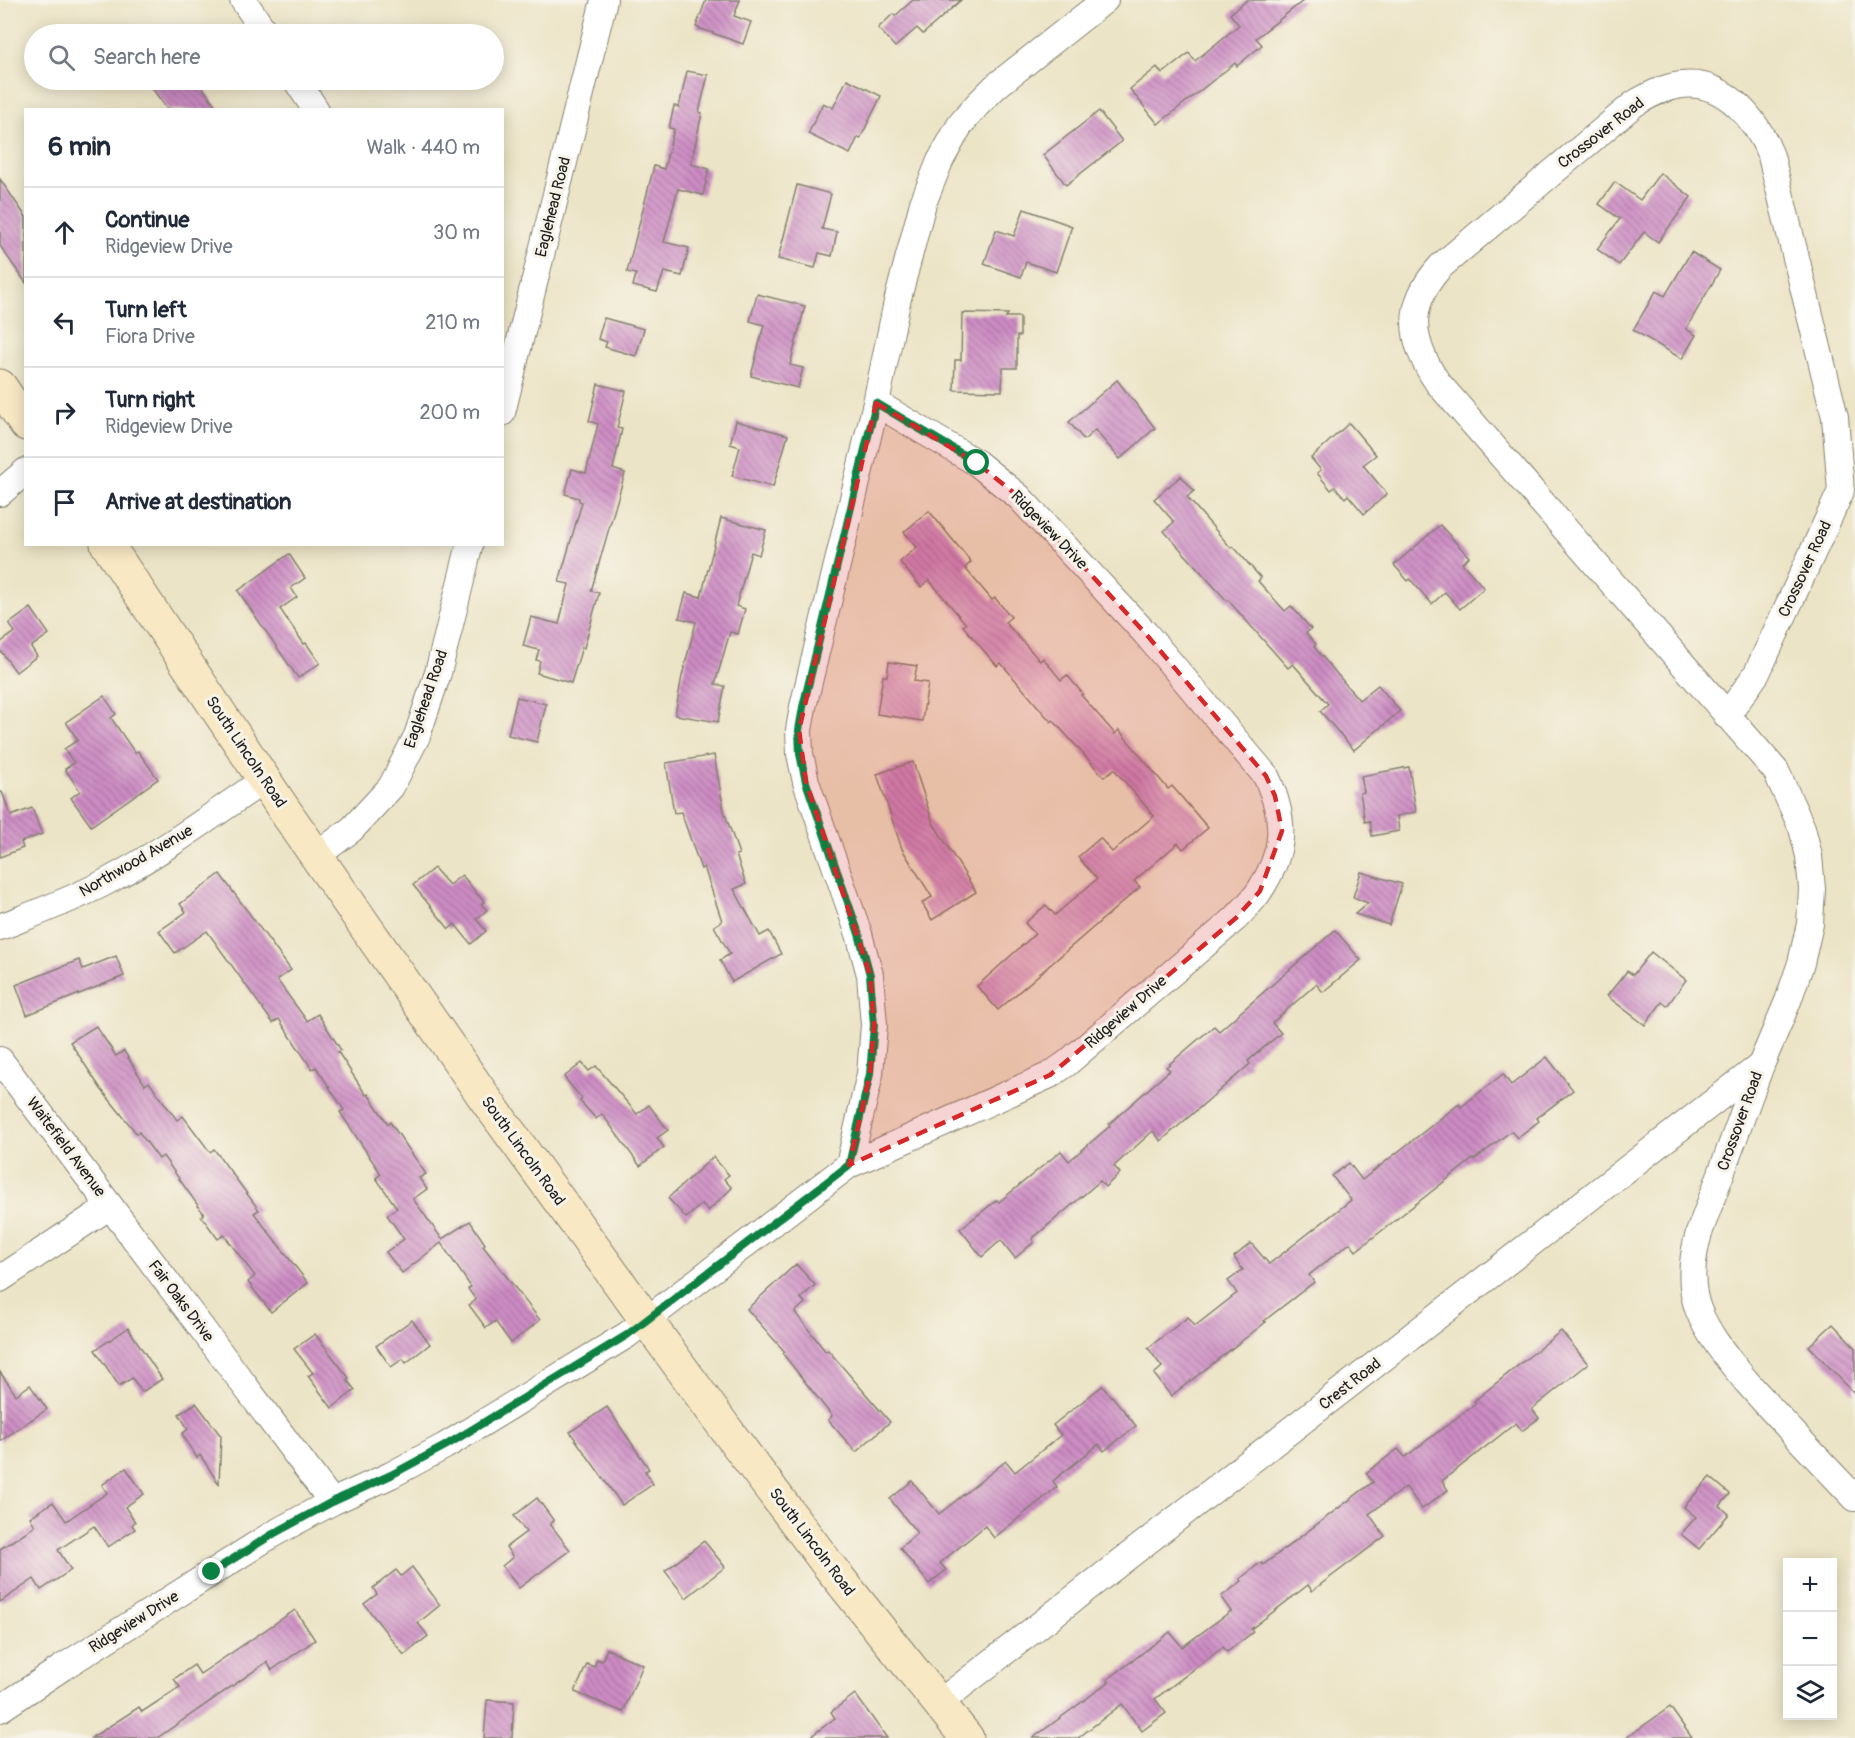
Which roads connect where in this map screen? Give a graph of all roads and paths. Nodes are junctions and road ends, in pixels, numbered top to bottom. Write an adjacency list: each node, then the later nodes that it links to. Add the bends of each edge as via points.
1 (243, 0): 4 (street)
2 (604, 0): 9 (street, Eaglehead Road)
3 (1105, 0): 8 (street, via 996,87 960,125 923,202)
4 (259, 24)
5 (303, 90): 6 (street)
6 (315, 108)
7 (0, 386): 10 (street)
8 (876, 403): 22 (street, via 799,730 806,782 870,975 874,1025 870,1074); 22 (street, Ridgeview Drive, via 977,463 1019,497 1146,634 1266,776 1275,796 1282,831 1275,861 1260,891 1236,918 1066,1064 1050,1075)
9 (504, 405)
10 (24, 421)
11 (24, 473): 12 (street)
12 (0, 493)
13 (1848, 499): 16 (street, Crossover Road, via 1757,673); 16 (street, Crossover Road, via 1835,417 1772,156 1755,123 1715,91 1684,85 1666,88 1634,104 1441,266 1423,289 1416,334 1420,351 1438,382)
14 (108, 546): 17 (street, South Lincoln Road)
15 (470, 546): 18 (street, Eaglehead Road, via 438,673 417,736 391,787 352,829)
16 (1727, 716): 21 (street, Crossover Road, via 1776,771 1802,828 1809,856 1810,924 1788,1001)
17 (264, 780): 18 (street, South Lincoln Road); 19 (street, Northwood Avenue, via 105,883)
18 (316, 856): 25 (street, South Lincoln Road, via 489,1104)
19 (0, 927)
20 (0, 1060): 23 (street, Waitefield Avenue)
21 (1761, 1065): 26 (street, Crossover Road, via 1693,1255 1698,1308 1713,1338 1736,1368); 28 (street, Crest Road)
22 (849, 1165): 25 (street, Ridgeview Drive)
23 (110, 1206): 24 (street); 27 (street, Fair Oaks Drive)
24 (0, 1279)
25 (648, 1320): 27 (street, Ridgeview Drive, via 445,1446); 28 (street, South Lincoln Road, via 829,1566)
26 (1855, 1498)
27 (332, 1502): 29 (street, Ridgeview Drive, via 212,1572)
28 (939, 1703): 30 (street, South Lincoln Road)
29 (0, 1709)
30 (967, 1738)

